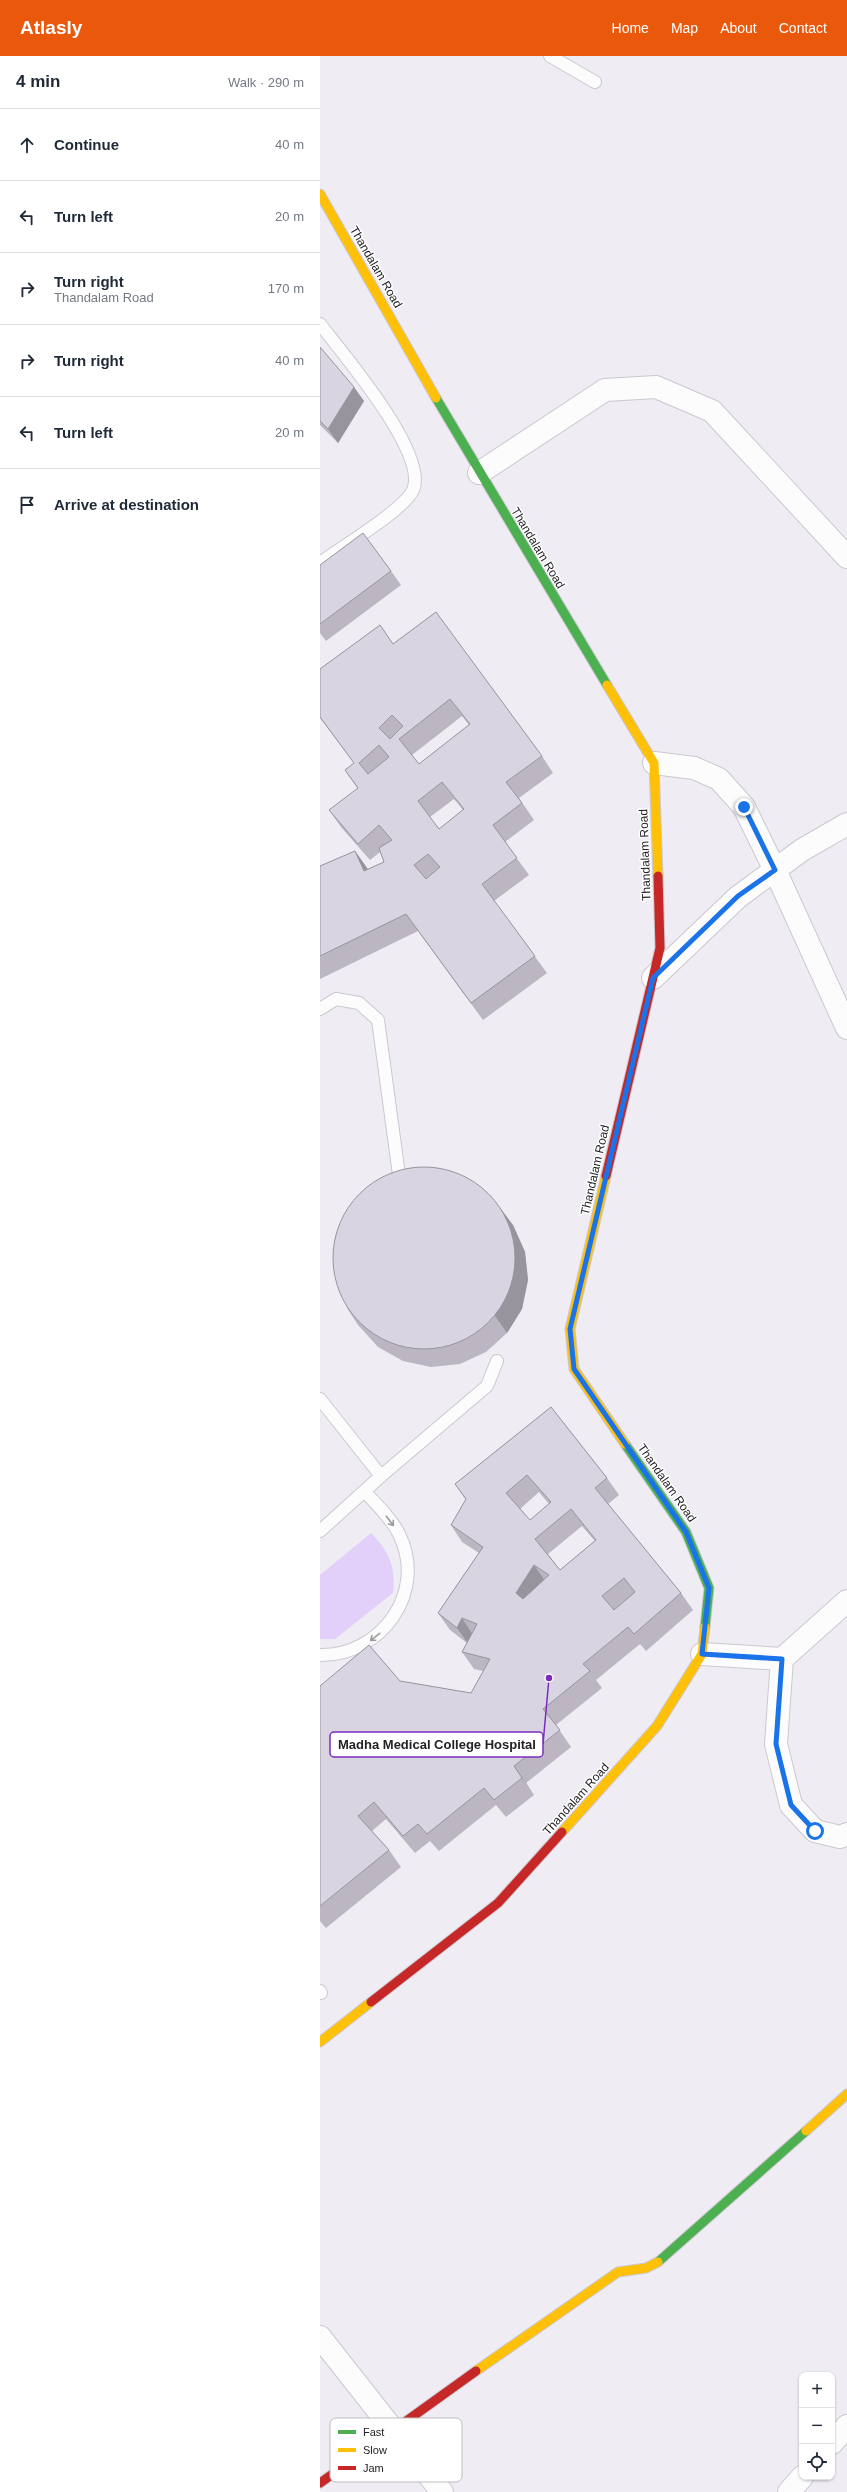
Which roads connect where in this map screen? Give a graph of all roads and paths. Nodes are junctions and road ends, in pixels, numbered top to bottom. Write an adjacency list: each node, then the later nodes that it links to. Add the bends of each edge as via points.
1 (550, 56): 2 (lane)
2 (595, 82)
3 (320, 194): 5 (street, Thandalam Road)
4 (320, 324): 7 (lane, via 391,417 409,454 416,476 413,490 396,508)
5 (479, 473): 6 (street, via 605,390 656,387 712,411); 8 (street, Thandalam Road)
6 (847, 557)
7 (320, 563)
8 (654, 764): 10 (street, via 694,768 719,779 744,807); 11 (street, Thandalam Road, via 660,948)
9 (847, 824): 10 (street, via 802,850)
10 (775, 870): 11 (street, via 738,896); 13 (street)
11 (653, 978): 22 (street, Thandalam Road, via 570,1329 574,1369 689,1538 709,1588)
12 (320, 1009): 14 (lane, via 336,999 359,1003 378,1020)
13 (847, 1028)
14 (399, 1175)
15 (497, 1361): 17 (lane, via 487,1386)
16 (320, 1399): 17 (lane)
17 (381, 1476): 18 (lane)
18 (365, 1492): 19 (lane); 21 (lane, one-way to 21, via 392,1522 399,1535 407,1563 405,1592 393,1619 372,1640 346,1652)
19 (320, 1531)
20 (847, 1601): 23 (street)
21 (320, 1654)
22 (702, 1654): 23 (street); 25 (street, Thandalam Road, via 657,1726 498,1903)
23 (782, 1659): 24 (street, via 776,1744 791,1805 815,1831 840,1837)
24 (847, 1834)
25 (320, 2042)
26 (847, 2094): 29 (street, via 656,2264 647,2269 628,2268 618,2272)
27 (320, 2336): 28 (street)
28 (384, 2418)
29 (409, 2418)
30 (847, 2426): 31 (street)
31 (835, 2440)
32 (330, 2476): 35 (street)
33 (799, 2480): 37 (street)
34 (434, 2482): 36 (street)
35 (320, 2483)
36 (442, 2492)
37 (789, 2492)

